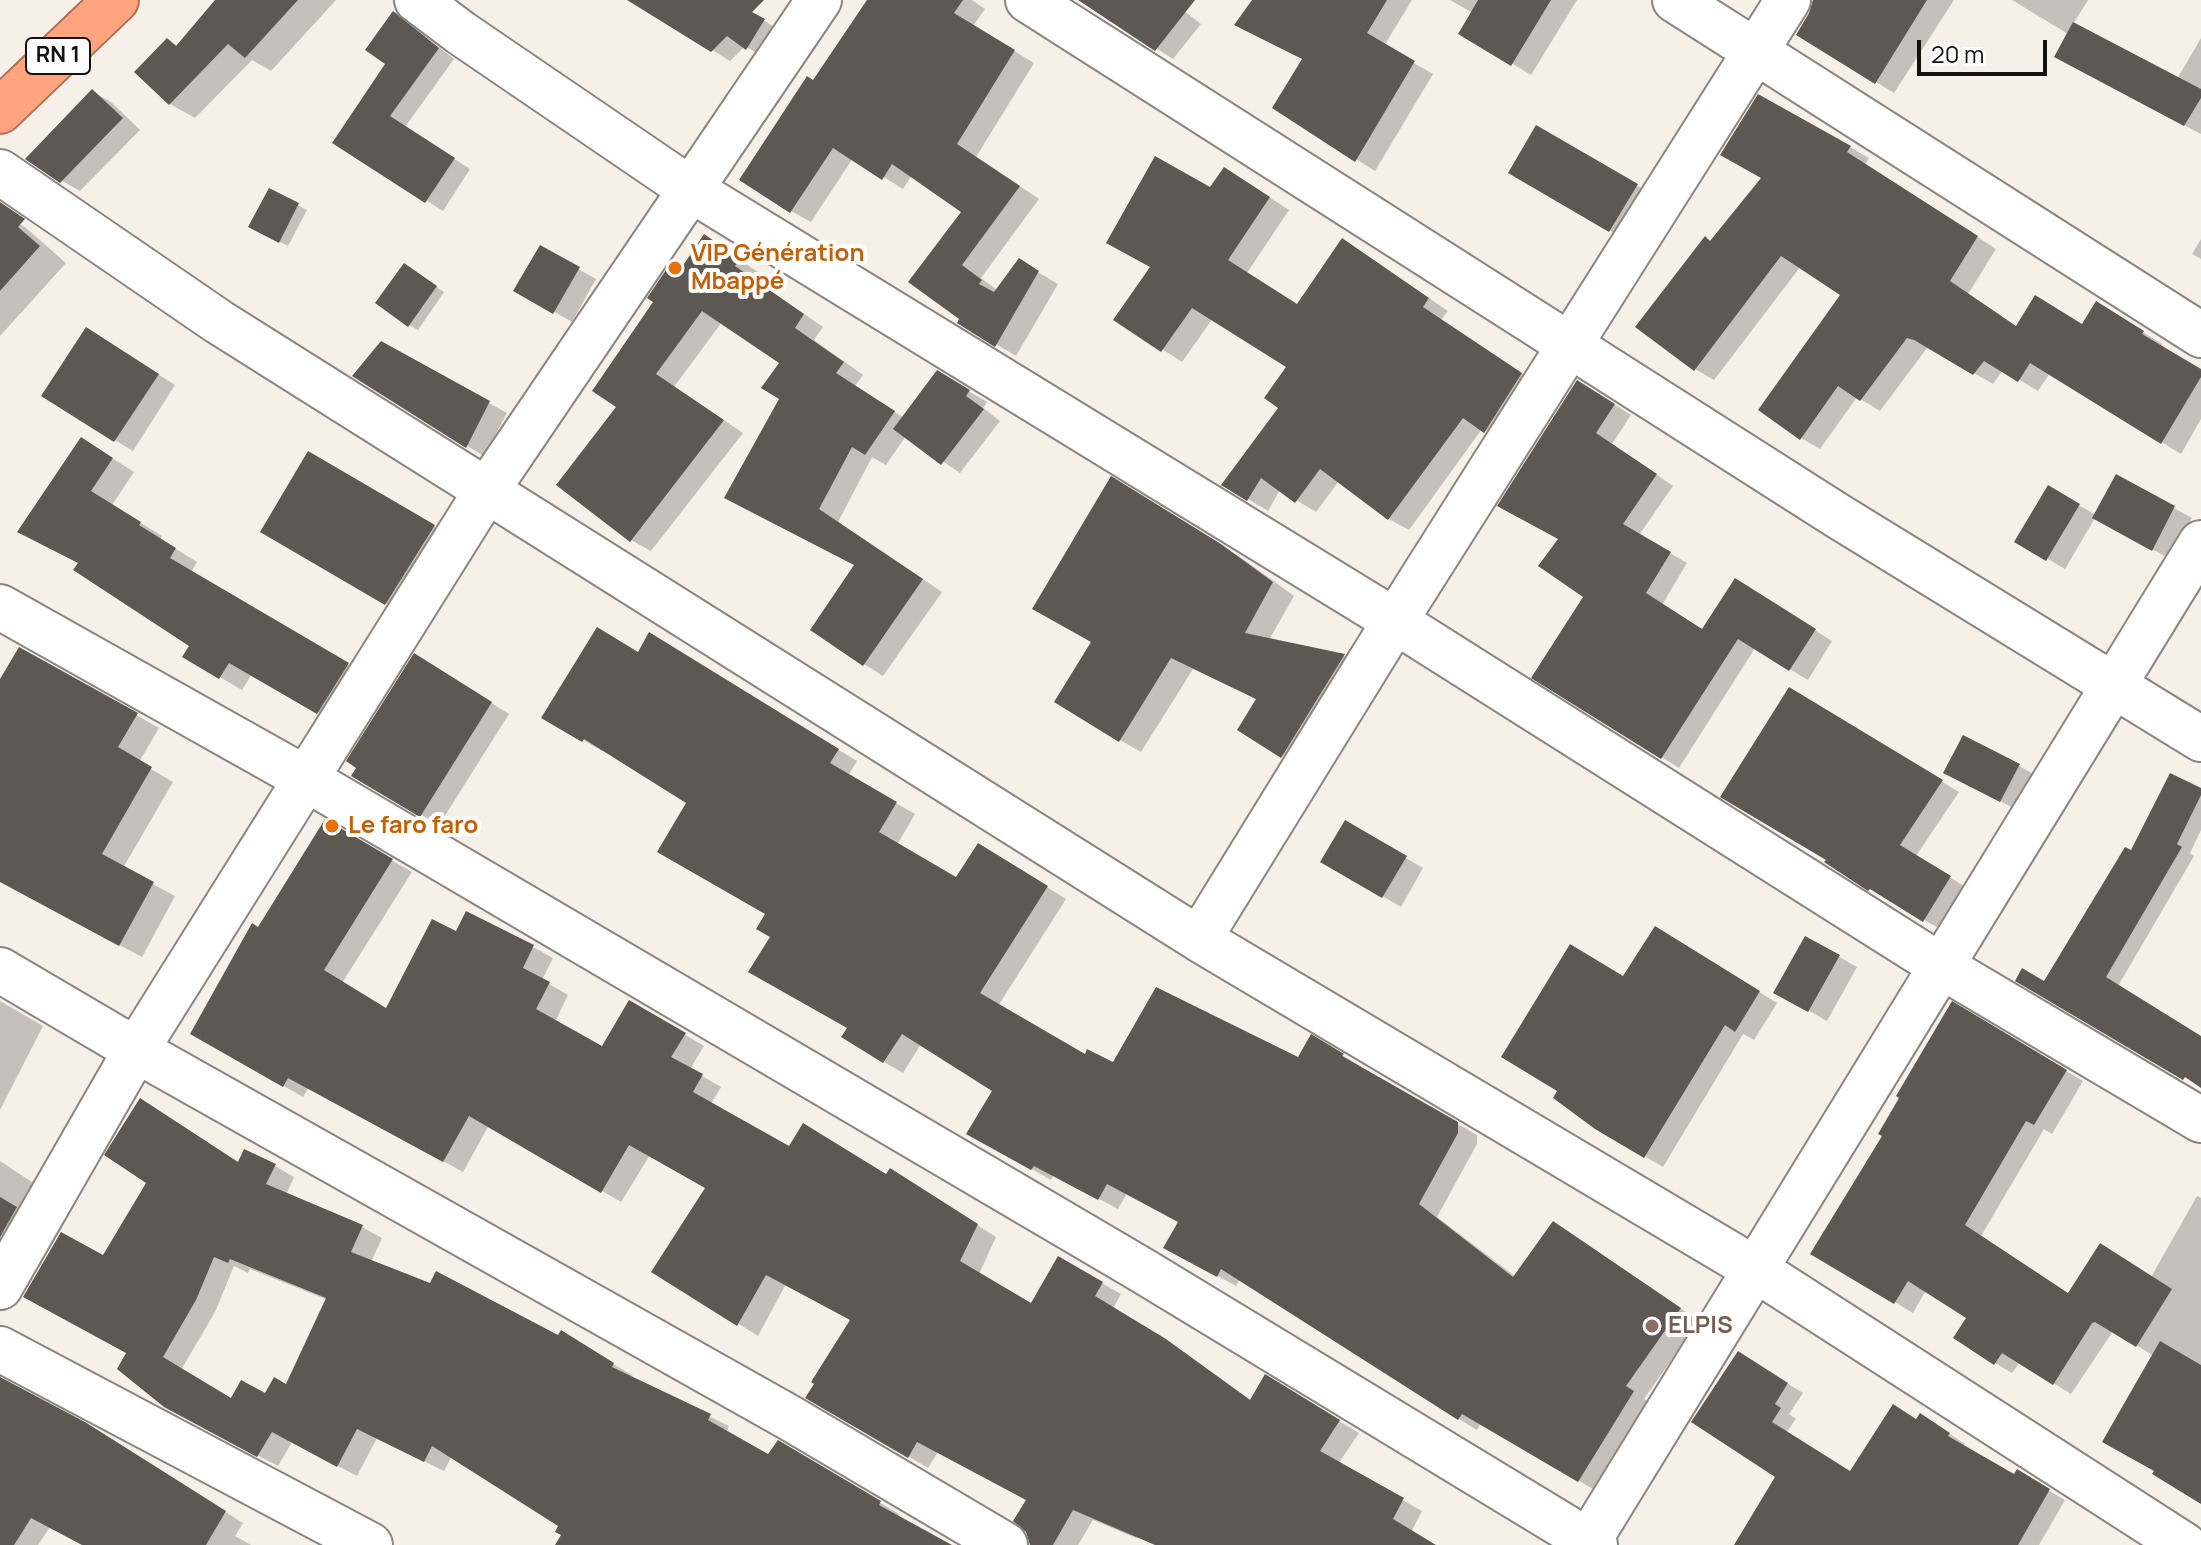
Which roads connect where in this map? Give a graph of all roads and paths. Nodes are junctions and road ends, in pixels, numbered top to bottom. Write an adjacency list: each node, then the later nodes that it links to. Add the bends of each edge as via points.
1 (116, 0): 8 (highway, RN 1)
2 (417, 0): 10 (street)
3 (819, 0): 10 (street)
4 (1028, 0): 12 (street)
5 (1675, 0): 7 (street)
6 (1788, 0): 7 (street)
7 (1757, 52): 11 (street); 12 (street)
8 (0, 111)
9 (0, 172): 13 (street, via 219,322)
10 (690, 189): 13 (street); 16 (street)
11 (2201, 335)
12 (1570, 343): 16 (street); 17 (street)
13 (487, 490): 19 (street); 20 (street)
14 (2201, 543): 17 (street)
15 (0, 607): 19 (street)
16 (1395, 621): 20 (street); 21 (street)
17 (2114, 685): 18 (street); 21 (street)
18 (2201, 739)
19 (308, 780): 23 (street); 28 (street, via 1140,1269)
20 (1199, 939): 25 (street)
21 (1941, 966): 24 (street); 25 (street)
22 (0, 970): 23 (street)
23 (136, 1050): 26 (street); 30 (street)
24 (2201, 1120)
25 (1755, 1269): 28 (street); 31 (street)
26 (0, 1287)
27 (0, 1349): 29 (street)
28 (1589, 1544)
29 (370, 1545)
30 (1005, 1545)
31 (2184, 1545)

